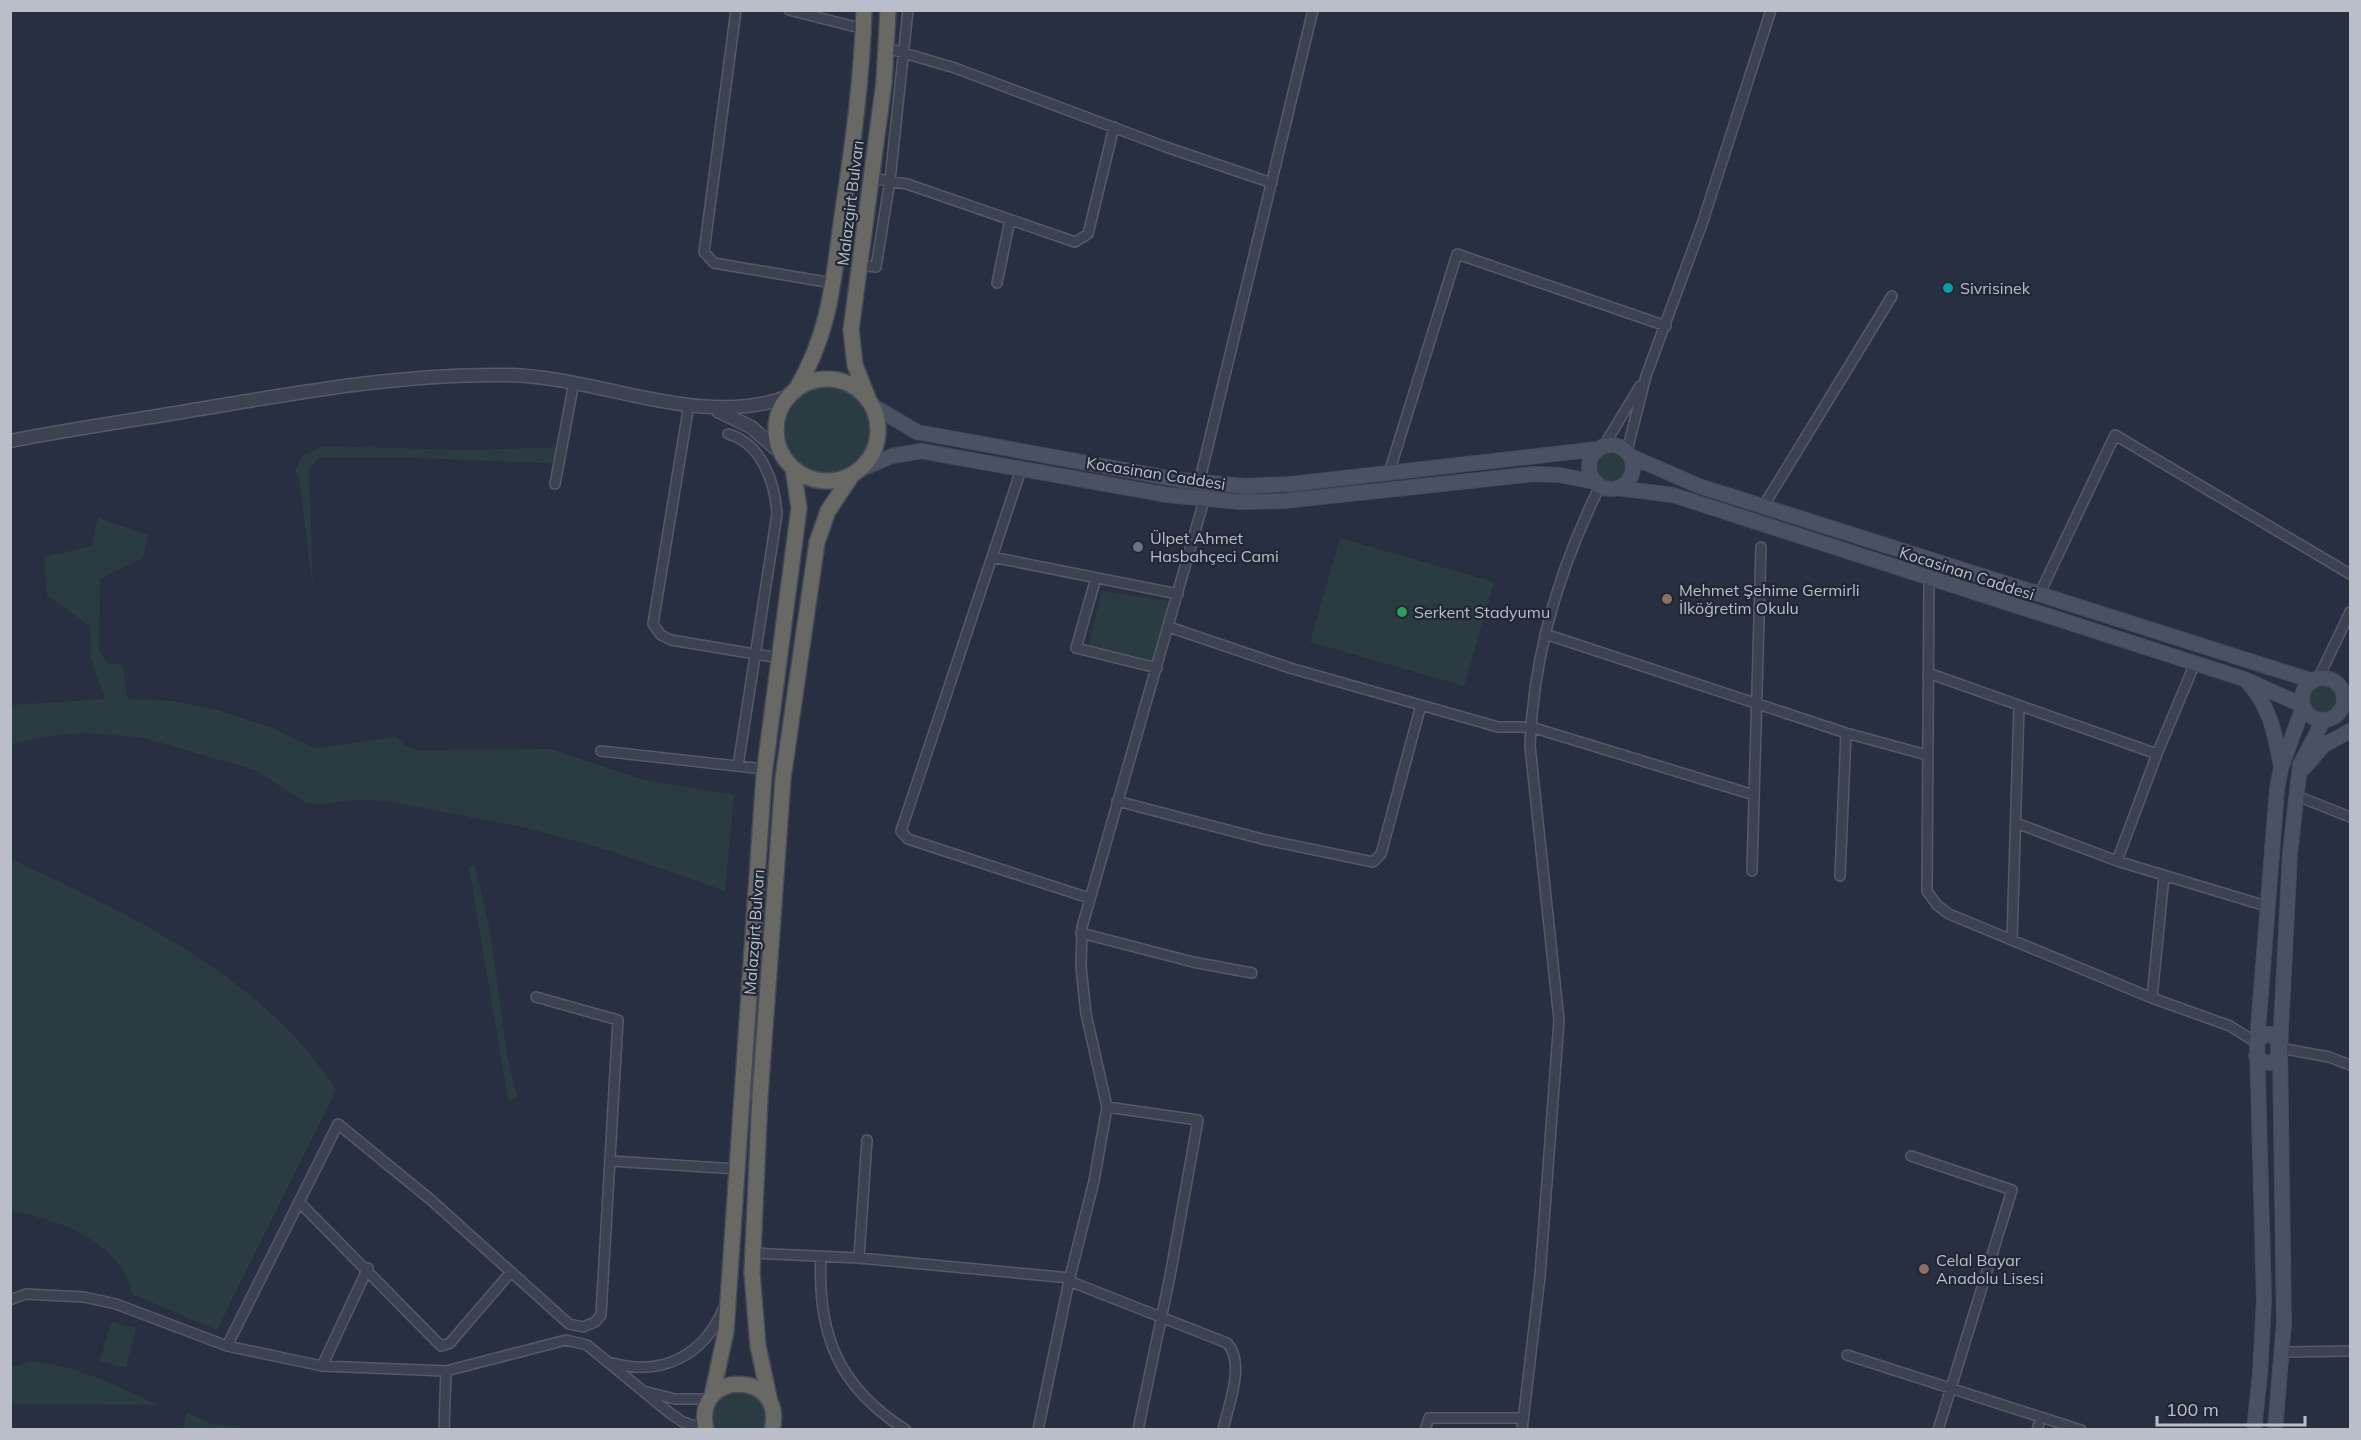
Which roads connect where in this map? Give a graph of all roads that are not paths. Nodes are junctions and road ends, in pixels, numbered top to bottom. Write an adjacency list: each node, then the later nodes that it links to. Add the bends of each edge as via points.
1 (736, 10): 17 (street, via 704,252 714,262)
2 (789, 10): 8 (street)
3 (864, 10): 8 (highway, Malazgirt Bulvarı)
4 (888, 10): 9 (highway, Malazgirt Bulvarı)
5 (908, 10): 10 (street)
6 (1313, 10): 14 (street)
7 (1771, 10): 20 (street)
8 (864, 29): 17 (highway, Malazgirt Bulvarı, via 856,124)
9 (887, 48): 10 (street); 12 (highway, Malazgirt Bulvarı)
10 (905, 51): 11 (street); 13 (street)
11 (1114, 127): 14 (street); 15 (street, via 1089,230 1083,240 1071,242)
12 (872, 178): 13 (street); 16 (highway, Malazgirt Bulvarı)
13 (890, 180): 15 (street); 16 (street, via 876,267)
14 (1272, 183): 36 (street)
15 (1010, 220): 18 (street)
16 (861, 265): 24 (highway, Malazgirt Bulvarı, via 852,342 858,376)
17 (832, 283): 23 (highway, Malazgirt Bulvarı, via 824,330)
18 (997, 283)
19 (1892, 296): 41 (street)
20 (1666, 326): 21 (street); 35 (street, via 1457,254)
21 (1646, 376): 29 (street); 31 (street)
22 (574, 382): 25 (street); 28 (street, via 509,375 401,381 253,399); 37 (street)
23 (793, 393): 24 (highway, via 812,381 829,379 855,386); 26 (street, via 754,407); 30 (highway, via 780,411 776,428)
24 (870, 402): 34 (highway, via 878,423 878,440 871,457); 36 (main road, Kocasinan Caddesi, via 917,432)
25 (689, 404): 26 (street); 52 (street, via 653,624 671,640)
26 (711, 408): 30 (street, via 751,427)
27 (728, 434): 52 (street, via 738,436 759,457 776,503)
28 (10, 441)
29 (1601, 448): 31 (main road, via 1617,446); 35 (main road, Kocasinan Caddesi); 38 (main road, via 1590,467)
30 (782, 454): 33 (highway)
31 (1629, 454): 39 (main road, via 1632,472 1627,482); 41 (main road, Kocasinan Caddesi, via 1680,479)
32 (1022, 467): 34 (main road, Kocasinan Caddesi, via 921,451 892,456); 40 (main road, Kocasinan Caddesi); 43 (street)
33 (793, 468): 34 (highway, via 808,478 826,481); 53 (highway, Malazgirt Bulvarı, via 799,508)
34 (855, 473): 101 (highway, Malazgirt Bulvarı, via 828,511 817,542 783,778)
35 (1389, 473): 36 (main road, Kocasinan Caddesi, via 1268,485)
36 (1199, 483)
37 (555, 484)
38 (1598, 484): 39 (main road); 40 (main road, Kocasinan Caddesi, via 1534,474 1284,501); 51 (street, via 1568,558)
39 (1617, 488): 46 (main road, Kocasinan Caddesi, via 1673,495)
40 (1204, 500): 47 (street)
41 (1764, 505): 48 (main road, Kocasinan Caddesi)
42 (1761, 547): 60 (street)
43 (992, 557): 45 (street); 85 (street, via 902,833 908,839)
44 (2350, 574): 48 (street, via 2115,435)
45 (1096, 578): 47 (street); 55 (street, via 1076,648)
46 (1929, 579): 54 (main road, Kocasinan Caddesi); 56 (street)
47 (1178, 594): 50 (street)
48 (2039, 596): 58 (main road, Kocasinan Caddesi)
49 (2350, 612): 58 (street)
50 (1169, 627): 55 (street); 61 (street, via 1290,668)
51 (1545, 634): 60 (street); 66 (street)
52 (757, 654): 53 (street); 72 (street)
53 (779, 658): 74 (highway, Malazgirt Bulvarı)
54 (2195, 663): 57 (main road, Kocasinan Caddesi); 70 (street)
55 (1157, 668): 78 (street)
56 (1929, 673): 62 (street); 71 (street)
57 (2244, 679): 63 (main road, Kocasinan Caddesi); 73 (main road, via 2269,712)
58 (2315, 680): 59 (main road, via 2329,679); 63 (main road, via 2302,693)
59 (2346, 691): 64 (main road, via 2341,711)
60 (1756, 704): 68 (street); 76 (street)
61 (1421, 705): 66 (street, via 1498,727); 78 (street, via 1381,854 1373,862 1262,839)
62 (2019, 706): 70 (street); 80 (street)
63 (2303, 706): 64 (main road, via 2312,718); 73 (main road)
64 (2325, 721): 65 (main road); 75 (main road, via 2306,749)
65 (2350, 723)
66 (1531, 727): 76 (street); 124 (street, via 1559,1020 1540,1276)
67 (2350, 731): 75 (main road, via 2318,750)
68 (1846, 733): 71 (street); 83 (street)
69 (601, 751): 72 (street)
70 (2157, 754): 81 (street)
71 (1927, 755): 88 (street, via 1927,891 1948,914)
72 (738, 766): 74 (street)
73 (2281, 768): 86 (main road)
74 (765, 769): 99 (highway, Malazgirt Bulvarı)
75 (2299, 778): 77 (main road)
76 (1754, 795): 82 (street)
77 (2297, 796): 79 (street); 92 (main road, via 2290,852)
78 (1118, 801): 85 (street)
79 (2350, 818)
80 (2016, 823): 81 (street); 88 (street)
81 (2117, 861): 84 (street)
82 (1752, 871)
83 (1840, 876)
84 (2164, 876): 86 (street); 91 (street)
85 (1089, 898): 87 (street)
86 (2266, 906): 93 (main road)
87 (1081, 933): 89 (street); 95 (street, via 1080,967 1086,1014)
88 (2012, 940): 91 (street)
89 (1252, 973)
90 (536, 997): 98 (street, via 618,1020)
91 (2152, 998): 93 (street, via 2230,1026)
92 (2280, 1048): 93 (main road, via 2270,1036 2262,1037); 93 (main road, via 2271,1061 2263,1061); 94 (street); 114 (main road)
93 (2256, 1049): 138 (main road, via 2264,1300)
94 (2350, 1065)
95 (1107, 1107): 106 (street, via 1097,1170); 109 (street, via 1198,1120)
96 (867, 1140): 103 (street)
97 (1911, 1156): 119 (street, via 2012,1190)
98 (610, 1161): 99 (street); 110 (street, via 601,1315)
99 (737, 1169): 107 (highway, Malazgirt Bulvarı)
100 (299, 1202): 104 (street); 105 (street, via 338,1124); 112 (street)
101 (752, 1253): 102 (street); 122 (highway, Malazgirt Bulvarı, via 755,1326)
102 (821, 1256): 103 (street); 129 (street, via 821,1304 840,1366 865,1398)
103 (859, 1258): 106 (street)
104 (368, 1269): 105 (street, via 444,1346); 117 (street)
105 (511, 1272): 110 (street, via 565,1321)
106 (1069, 1279): 109 (street); 130 (street)
107 (729, 1294): 116 (street, via 709,1335 682,1358 649,1368); 121 (highway, Malazgirt Bulvarı, via 726,1331)
108 (10, 1300): 112 (street, via 26,1294 84,1297 116,1304)
109 (1162, 1315): 131 (street); 132 (street, via 1224,1340 1233,1350 1236,1366)
110 (583, 1327): 111 (street)
111 (579, 1343): 116 (street); 118 (street, via 566,1340)
112 (227, 1346): 117 (street)
113 (2350, 1351): 114 (street)
114 (2283, 1352): 139 (main road)
115 (1847, 1355): 119 (street)
116 (608, 1362): 120 (street)
117 (322, 1365): 118 (street)
118 (446, 1371): 126 (street)
119 (1952, 1389): 123 (street); 135 (street)
120 (642, 1390): 121 (street, via 675,1399); 125 (street, via 683,1422)
121 (711, 1398): 122 (highway, via 729,1385 742,1383 761,1391); 125 (highway, Malazgirt Bulvarı, via 704,1414)
122 (771, 1405): 127 (highway); 128 (highway)
123 (2041, 1417): 136 (street); 137 (street)
124 (1524, 1418): 133 (street, via 1430,1418); 134 (street)
125 (706, 1429)
126 (444, 1430)
127 (772, 1430)
128 (785, 1430)
129 (906, 1430)
130 (1038, 1430)
131 (1138, 1430)
132 (1223, 1430)
133 (1425, 1430)
134 (1522, 1430)
135 (1938, 1430)
136 (2037, 1430)
137 (2081, 1430)
138 (2254, 1430)
139 (2276, 1430)

